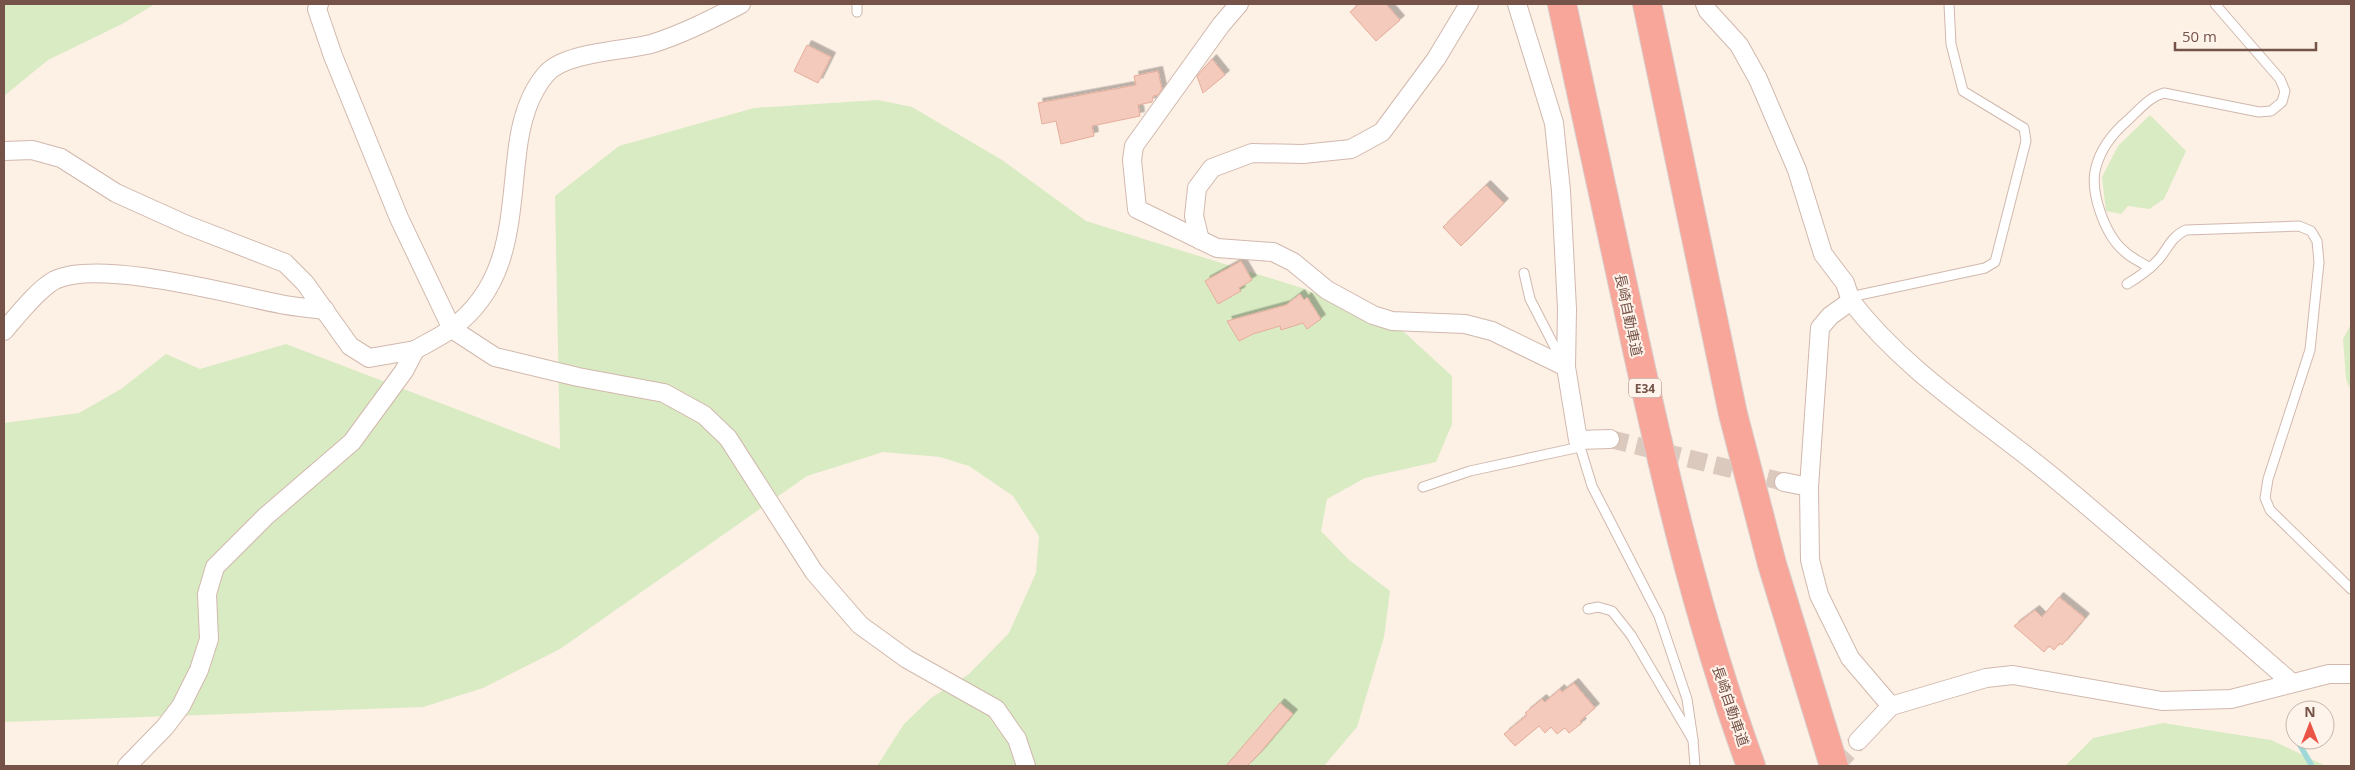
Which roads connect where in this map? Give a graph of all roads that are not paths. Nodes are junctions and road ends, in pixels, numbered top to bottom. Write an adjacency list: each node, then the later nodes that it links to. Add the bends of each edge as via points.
1 (741, 4): 18 (street, via 691,30 650,44 570,59 547,72 527,105 520,129 506,248 487,293)
2 (1239, 4): 12 (street, via 1134,146 1132,160 1137,209)
3 (1469, 4): 12 (street, via 1436,59 1382,132 1351,149 1303,154 1252,153 1212,168 1197,188 1194,216)
4 (1516, 4): 21 (street, via 1554,122 1567,309)
5 (1562, 4): 37 (highway, 長崎自動車道 / E34, via 1673,511 1699,608)
6 (1647, 4): 38 (highway, via 1733,414 1772,564)
7 (1705, 4): 16 (street, via 1739,46 1758,79 1797,170 1823,254 1845,283)
8 (1949, 4): 16 (lane, via 1950,44 1963,91 2024,128 2026,141 1995,262 1985,268)
9 (2215, 4): 13 (lane, via 2280,79 2285,92 2282,102 2271,111 2259,112 2164,93 2154,96 2117,130 2095,168 2101,217 2123,251)
10 (314, 6): 18 (street, via 399,218)
11 (4, 151): 17 (street, via 32,150 61,158 116,193 285,263)
12 (1200, 240): 21 (street, via 1217,248 1273,252 1293,262 1327,290 1373,315 1392,321 1465,324 1492,330)
13 (2150, 268): 15 (lane); 27 (lane, via 2172,240 2186,230 2299,226 2311,231 2317,241 2319,262 2310,350 2268,479 2265,498 2270,510)
14 (1524, 273): 21 (lane, via 1530,299)
15 (2127, 284)
16 (1850, 299): 26 (street, via 1820,328); 30 (street, via 1871,327 1951,399 2058,481)
17 (325, 310): 19 (street, via 200,286 98,273 55,280); 20 (street, via 350,346 369,358)
18 (452, 329): 20 (street); 35 (street, via 495,356 664,394 704,415 728,438 814,572 860,625 906,659 996,709 1017,739)
19 (4, 331)
20 (415, 350): 34 (street, via 404,371 352,442 266,516 215,567 207,594 209,639 199,670 181,706)
21 (1566, 368): 23 (street)
22 (1610, 439): 23 (street)
23 (1579, 443): 25 (lane); 32 (lane, via 1592,486 1660,616 1687,699)
24 (1784, 482): 26 (street)
25 (1423, 486)
26 (1809, 487): 31 (street, via 1810,560 1819,595 1850,658)
27 (2351, 589)
28 (1588, 609): 32 (lane, via 1598,607 1612,611 1632,635)
29 (2351, 674): 30 (street, via 2329,674)
30 (2292, 683): 31 (street, via 2231,699 2162,701 2013,675 1986,678)
31 (1891, 706): 33 (street)
32 (1693, 740): 36 (lane)
33 (1858, 741)
34 (127, 766)
35 (1026, 766)
36 (1695, 766)
37 (1752, 766)
38 (1834, 766)

